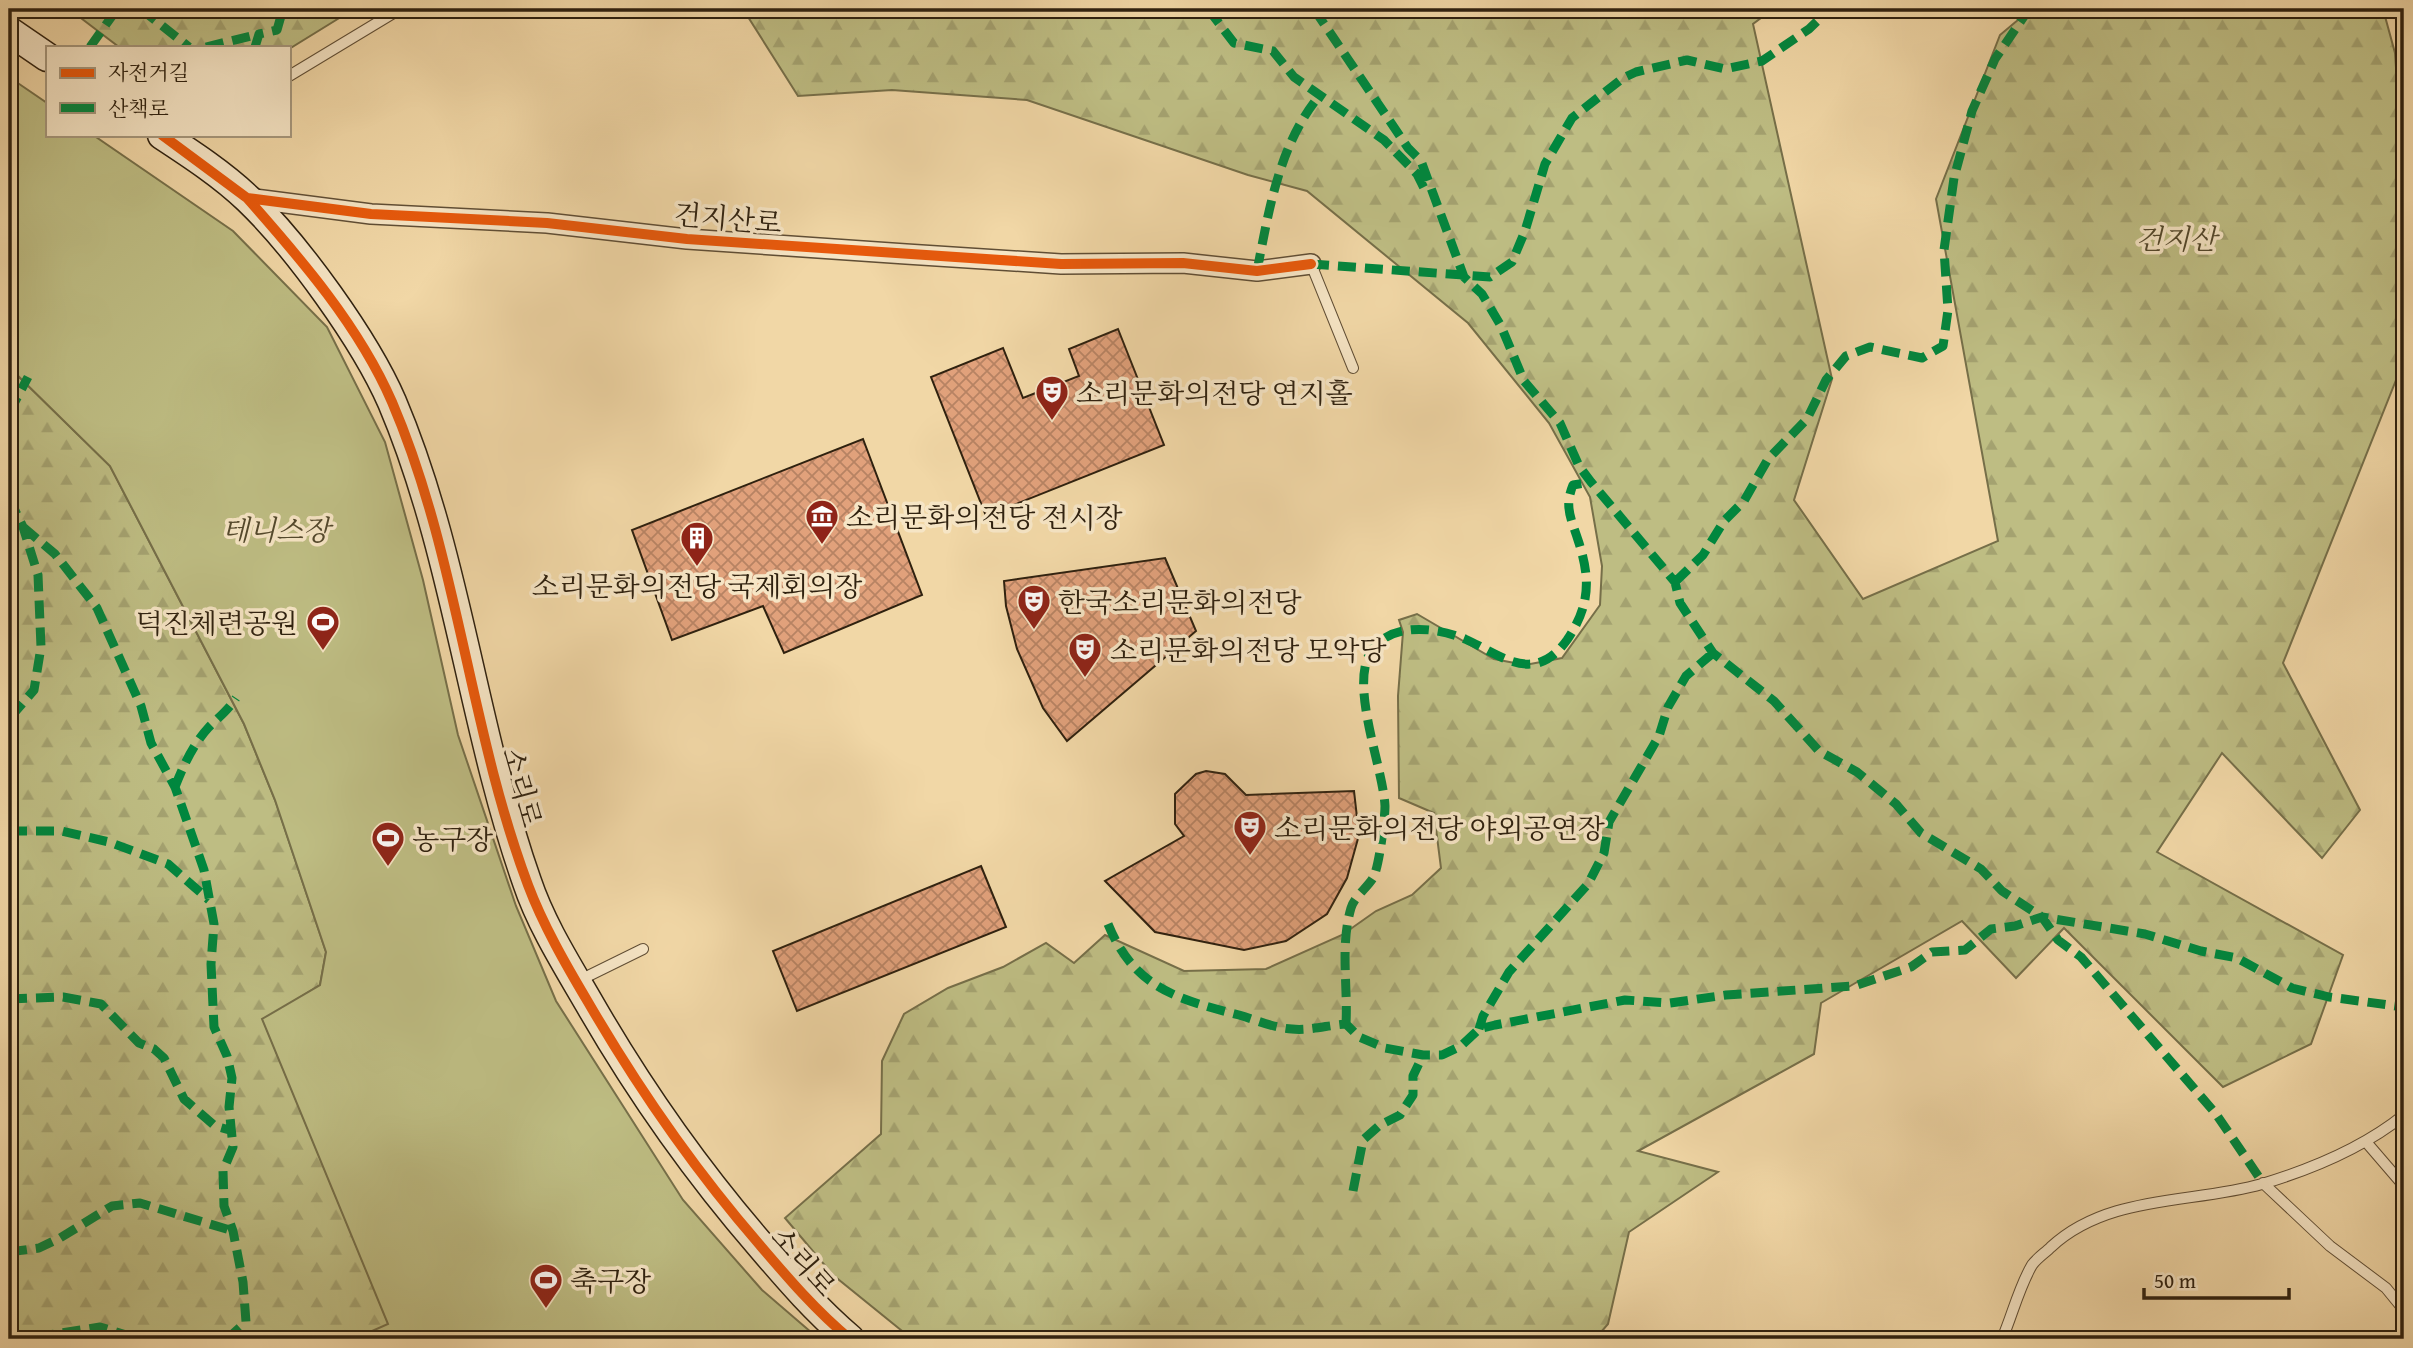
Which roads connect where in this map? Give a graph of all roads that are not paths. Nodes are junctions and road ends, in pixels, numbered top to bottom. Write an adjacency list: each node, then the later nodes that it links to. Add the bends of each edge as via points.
1 (400, 9): 4 (lane)
2 (9, 31): 3 (street)
3 (46, 56)
4 (290, 75)
5 (174, 137): 6 (street, 건지산로)
6 (247, 198): 7 (street, 건지산로, via 371,214 547,223 687,239 1061,264 1183,263 1257,271); 10 (street, 소리로, via 356,335 391,400 423,487 528,886)
7 (1311, 264): 8 (lane, 건지산로)
8 (1353, 368)
9 (643, 948): 10 (lane)
10 (576, 982): 16 (street, 소리로, via 617,1052 704,1179 817,1311)
11 (2404, 1115): 12 (lane)
12 (2367, 1143): 13 (lane); 14 (lane)
13 (2263, 1183): 15 (lane, via 2330,1246 2386,1288); 17 (lane, via 2207,1197 2133,1205 2096,1217 2060,1239 2033,1264)
14 (2404, 1186)
15 (2404, 1310)
16 (850, 1339)
17 (2002, 1339)

